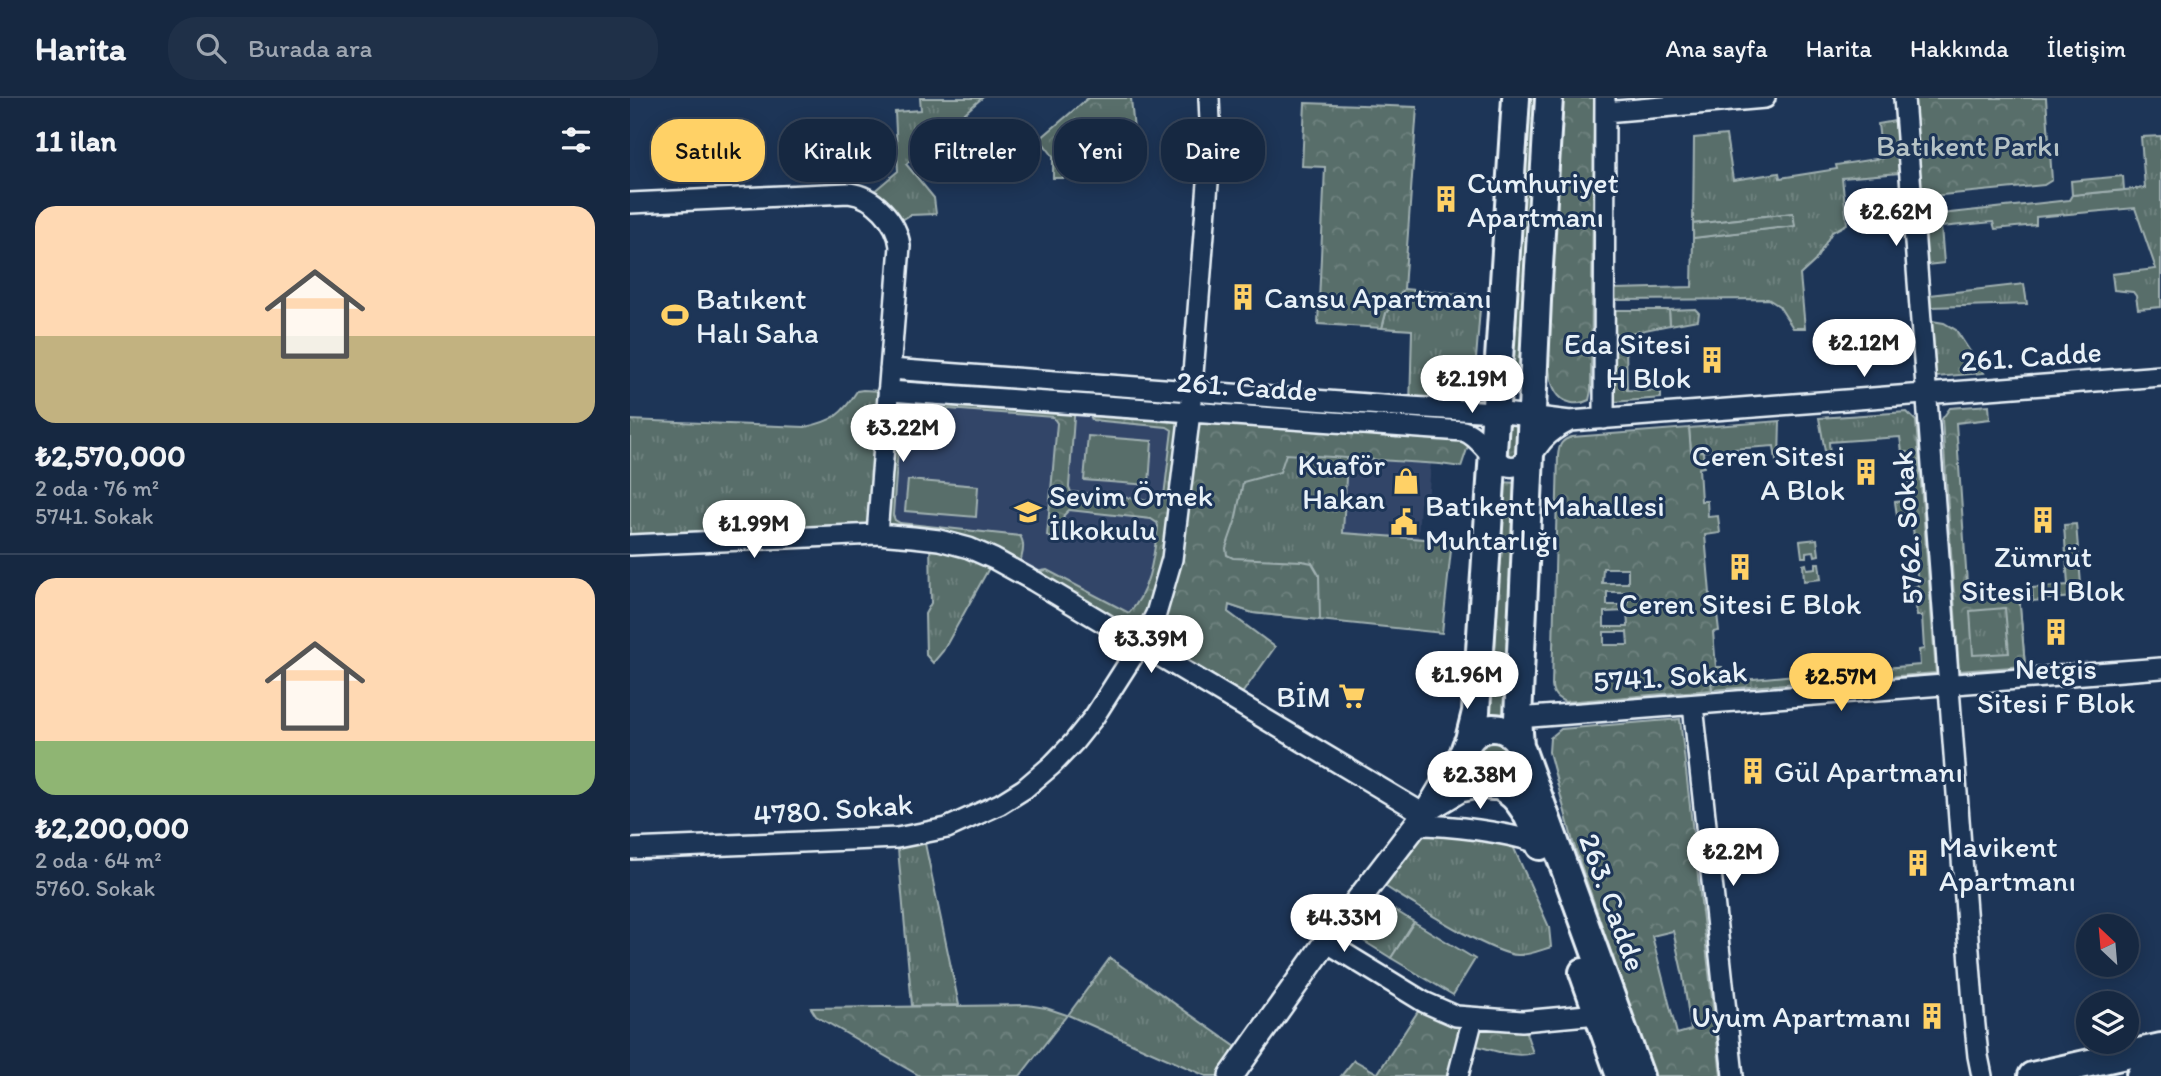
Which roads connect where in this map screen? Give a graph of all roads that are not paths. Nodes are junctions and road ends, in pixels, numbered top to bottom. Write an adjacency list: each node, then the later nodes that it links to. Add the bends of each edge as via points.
1 (1209, 98): 11 (street, 4780. Sokak, via 1211,145)
2 (1516, 98): 14 (main road)
3 (1549, 98): 15 (main road, 263. Cadde)
4 (1765, 98): 6 (street)
5 (1904, 98): 12 (street, 5762. Sokak)
6 (1605, 105): 16 (street)
7 (630, 202): 8 (street, via 841,193 866,198 888,217 899,237)
8 (890, 369): 10 (street); 11 (street, 261. Cadde)
9 (2161, 376): 12 (street, 261. Cadde)
10 (888, 391): 13 (street, 261. Cadde); 20 (street)
11 (1191, 391): 13 (street, 4780. Sokak); 14 (street, 261. Cadde)
12 (1927, 394): 16 (street, 261. Cadde); 24 (street, 5762. Sokak)
13 (1190, 412): 18 (street, 261. Cadde, via 1463,431 1477,438); 22 (street, 4780. Sokak, via 1172,559 1163,596)
14 (1496, 412): 15 (street, 261. Cadde); 18 (main road)
15 (1532, 417): 17 (street, 261. Cadde); 19 (main road, 263. Cadde)
16 (1604, 419): 17 (street, 261. Cadde)
17 (1570, 421): 19 (street, via 1550,433)
18 (1493, 456): 19 (street, via 1509,466); 27 (main road, via 1476,712)
19 (1530, 457): 26 (main road, 263. Cadde)
20 (877, 534): 21 (street); 22 (street, via 939,540 981,553)
21 (630, 545)
22 (1140, 645): 30 (street); 32 (street, 4780. Sokak, via 1094,717 1052,765 1000,804 947,828 897,838)
23 (2161, 668): 24 (street, 5741. Sokak)
24 (1949, 684): 25 (street, 5741. Sokak); 43 (street, 5762. Sokak, via 1975,1038)
25 (1693, 705): 26 (street, 5741. Sokak); 42 (street)
26 (1518, 718): 28 (main road, 263. Cadde)
27 (1466, 744): 28 (main road, via 1476,733 1496,727 1513,735); 29 (main road, via 1463,759 1471,778); 30 (street)
28 (1521, 749): 29 (main road, via 1515,777); 41 (main road, 263. Cadde)
29 (1491, 785): 30 (street, via 1460,790); 31 (main road, via 1508,791 1521,805)
30 (1422, 816): 31 (street, via 1437,826); 33 (street)
31 (1538, 843): 34 (main road)
32 (630, 849)
33 (1326, 942): 35 (street, via 1437,1009); 38 (street)
34 (1598, 1014): 35 (street, via 1522,1021); 40 (main road)
35 (1473, 1018): 39 (street)
36 (2161, 1047): 44 (main road)
37 (2161, 1071): 45 (main road)
38 (1231, 1076)
39 (1458, 1076)
40 (1620, 1076)
41 (1640, 1076)
42 (1733, 1076)
43 (1982, 1076)
44 (2032, 1076)
45 (2140, 1076)

